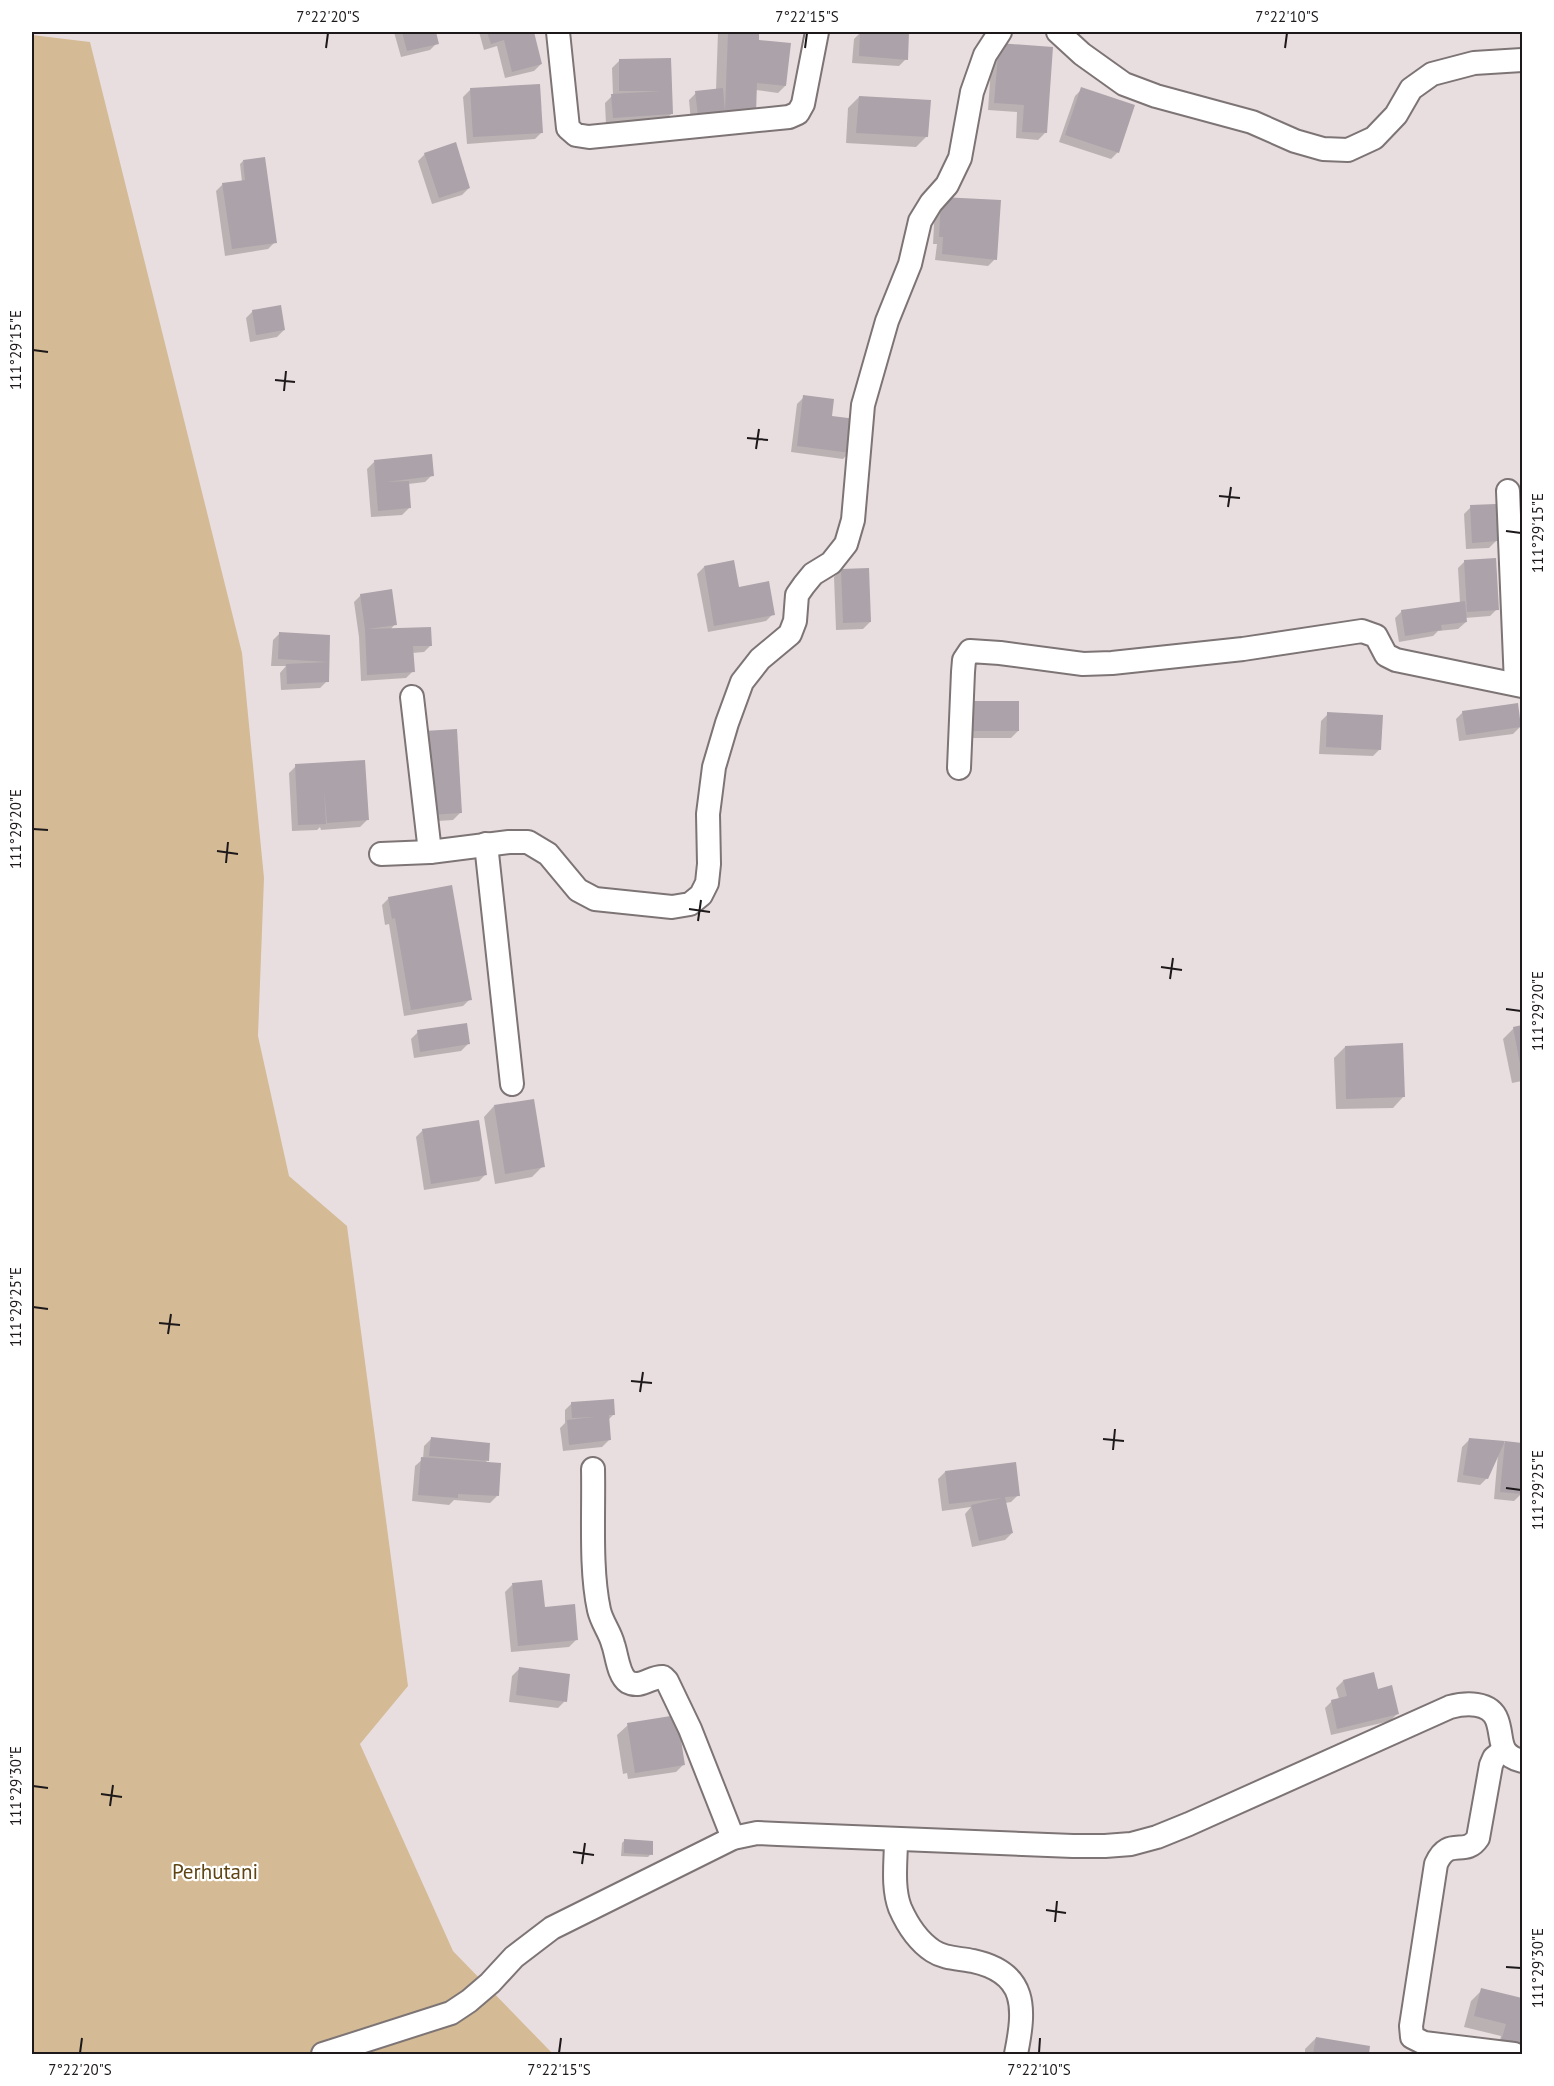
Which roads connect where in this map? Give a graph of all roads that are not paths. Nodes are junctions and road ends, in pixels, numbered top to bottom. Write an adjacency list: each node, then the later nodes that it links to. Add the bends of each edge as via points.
1 (558, 32): 2 (street, via 568,128 576,135 589,137 798,113)
2 (817, 32)
3 (1000, 32): 10 (street, via 985,55 972,92 960,159 947,185 920,221 910,264 887,321 863,405 854,520 846,544 831,563 804,585 797,596 790,634 760,659 742,682 727,723 714,767 708,814 707,884 701,895 690,903 672,907 595,899 578,890 548,854 528,842)
4 (1058, 32): 5 (street, via 1124,84 1252,122 1323,149 1348,150 1374,138 1396,115 1411,89 1432,74 1474,63)
5 (1522, 60)
6 (1508, 491): 7 (street)
7 (1519, 685): 9 (street, via 1396,660 1386,655 1376,636 1362,631 1112,663 1083,664 970,651 964,660)
8 (412, 697): 11 (street)
9 (959, 768)
10 (486, 844): 11 (street); 13 (street)
11 (430, 852): 12 (street)
12 (381, 854)
13 (512, 1084)
14 (593, 1469): 16 (street, via 595,1581 599,1610 619,1666 628,1682 638,1684 658,1677 667,1681)
15 (1513, 1756): 17 (street, via 1500,1741 1494,1714 1485,1707 1460,1704 1189,1824 1131,1844 1073,1846); 20 (street, via 1494,1758 1478,1838 1469,1846 1443,1851 1436,1864 1411,2026 1412,2037 1425,2043)
16 (733, 1838): 17 (street, via 767,1833); 18 (street, via 552,1928 451,2013)
17 (896, 1839): 19 (street, via 899,1905 918,1938 946,1957 994,1967 1016,1989 1021,2003)
18 (323, 2055)
19 (1016, 2055)
20 (1514, 2055)

